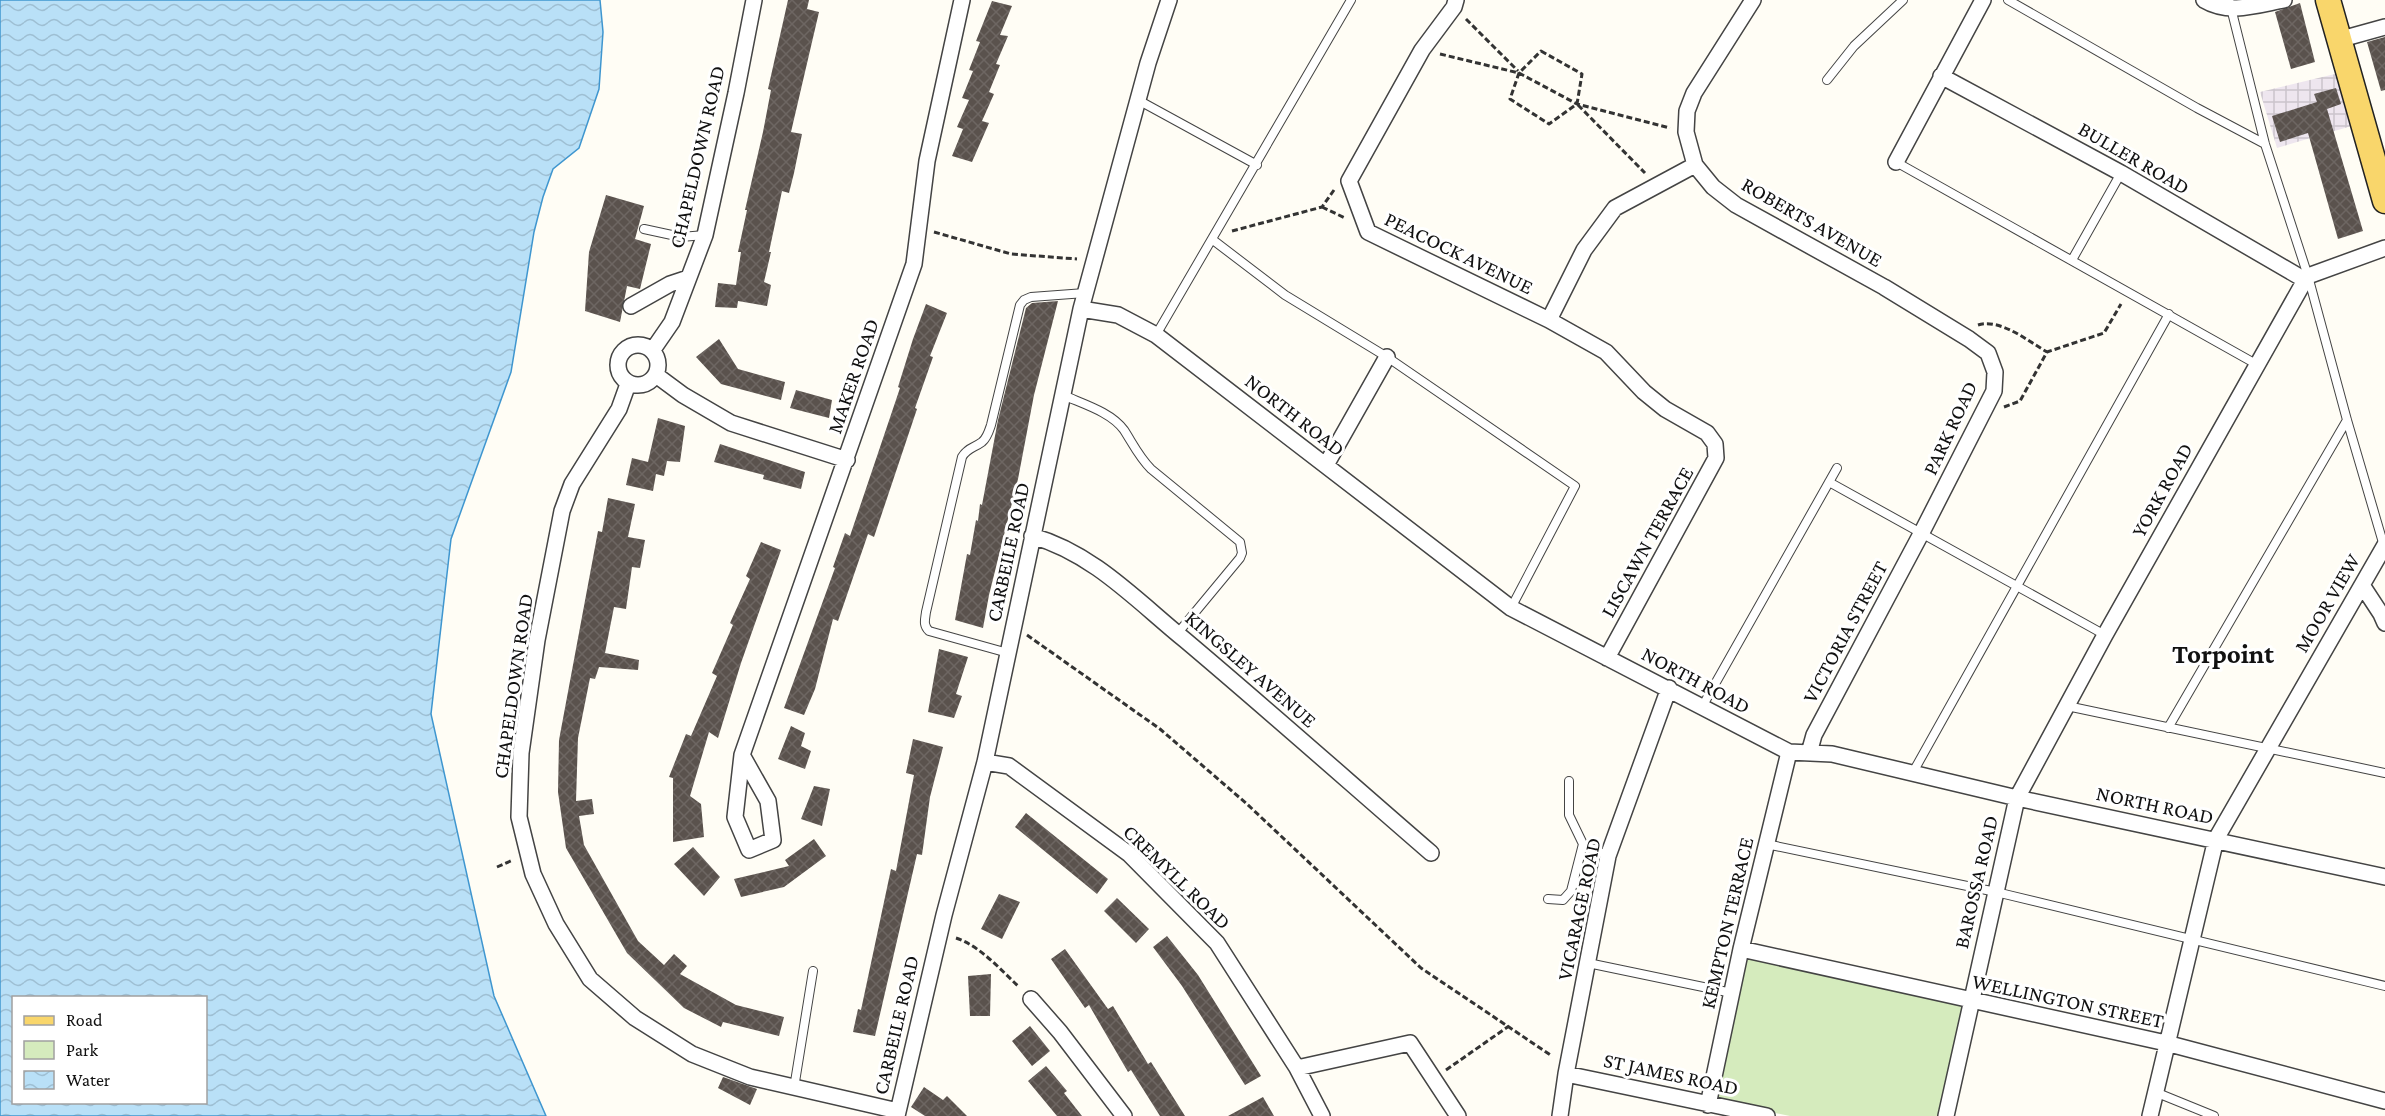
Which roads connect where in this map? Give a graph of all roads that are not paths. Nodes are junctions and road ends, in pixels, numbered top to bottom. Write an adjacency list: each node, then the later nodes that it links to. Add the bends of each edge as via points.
1 (753, 0): 26 (street, CHAPELDOWN ROAD)
2 (962, 0): 47 (street, MAKER ROAD, via 927,161 914,264)
3 (1169, 0): 18 (street, CARBEILE ROAD)
4 (1352, 0): 21 (lane)
5 (1753, 0): 22 (street, via 1694,93 1686,132)
6 (1903, 0): 17 (lane, via 1854,46)
7 (1983, 0): 16 (street)
8 (2008, 0): 19 (lane)
9 (2204, 0): 13 (street, via 2212,5)
10 (2284, 0): 13 (street)
11 (2328, 0): 15 (main road)
12 (1455, 4): 37 (street, PEACOCK AVENUE, via 1422,50 1350,181 1368,232)
13 (2230, 5): 19 (lane)
14 (2385, 27): 15 (street)
15 (2338, 40): 24 (main road)
16 (1941, 76): 20 (street); 23 (street, BULLER ROAD)
17 (1827, 80)
18 (1138, 100): 21 (lane); 33 (street, CARBEILE ROAD)
19 (2265, 144): 31 (lane)
20 (1896, 162): 29 (lane)
21 (1257, 165): 27 (lane)
22 (1695, 165): 32 (street, ROBERTS AVENUE, via 1713,187 1736,205); 37 (street, via 1615,208 1584,250)
23 (2121, 173): 29 (lane); 31 (street, BULLER ROAD)
24 (2385, 201)
25 (644, 229): 26 (lane, via 681,237)
26 (705, 235): 30 (street, CHAPELDOWN ROAD)
27 (1215, 238): 38 (lane); 40 (lane, via 1285,295)
28 (2385, 248): 31 (street)
29 (2072, 260): 36 (lane)
30 (688, 278): 34 (street); 39 (street, CHAPELDOWN ROAD, via 672,322)
31 (2306, 278): 41 (street, YORK ROAD); 45 (lane)
32 (1884, 287): 51 (street, PARK ROAD, via 1988,353 1995,372 1994,392)
33 (1085, 293): 35 (street, CARBEILE ROAD); 60 (lane, via 1031,297 1020,305 989,431 981,443 962,457 924,621 934,634)
34 (631, 306)
35 (1081, 309): 38 (street, NORTH ROAD, via 1118,315); 44 (street, CARBEILE ROAD)
36 (2169, 314): 41 (lane); 55 (lane)
37 (1549, 320): 46 (street, PEACOCK AVENUE, via 1606,352 1644,392 1707,433)
38 (1156, 335): 48 (street, NORTH ROAD)
39 (652, 351): 42 (street, via 657,361); 43 (street, via 641,345 622,353 620,374)
40 (1387, 357): 48 (street); 56 (lane, via 1575,486)
41 (2256, 364): 59 (street, YORK ROAD)
42 (656, 375): 43 (street, via 645,383); 47 (street, via 731,423)
43 (628, 384): 94 (street, CHAPELDOWN ROAD, via 619,409 572,484 562,511 537,640 521,753 519,817 533,874 556,924 590,979 635,1018 692,1054 750,1077)
44 (1063, 395): 52 (street, CARBEILE ROAD); 58 (lane, via 1112,418 1151,469 1240,542 1239,558)
45 (2347, 420): 53 (lane); 65 (lane)
46 (1715, 444): 61 (street, LISCAWN TERRACE, via 1716,458)
47 (847, 460): 69 (street, MAKER ROAD)
48 (1326, 465): 56 (street, NORTH ROAD)
49 (1837, 468): 50 (lane)
50 (1829, 482): 51 (lane); 64 (lane)
51 (1922, 532): 55 (lane); 68 (street, VICTORIA STREET, via 1814,735)
52 (1032, 536): 58 (street, KINGSLEY AVENUE, via 1056,543 1093,563); 60 (street, CARBEILE ROAD)
53 (2384, 545): 54 (street, MOOR VIEW)
54 (2362, 585): 57 (street); 66 (street, MOOR VIEW)
55 (2019, 586): 59 (lane); 72 (lane)
56 (1511, 608): 61 (street, NORTH ROAD)
57 (2385, 623)
58 (1177, 634): 78 (street, KINGSLEY AVENUE)
59 (2105, 635): 63 (street, YORK ROAD)
60 (1008, 653): 70 (street, CARBEILE ROAD)
61 (1607, 658): 62 (street, NORTH ROAD)
62 (1669, 688): 64 (street, NORTH ROAD); 79 (street, VICARAGE ROAD)
63 (2067, 706): 65 (lane); 74 (street, YORK ROAD)
64 (1702, 707): 67 (street, NORTH ROAD)
65 (2168, 728): 66 (lane)
66 (2268, 749): 71 (lane); 75 (street, MOOR VIEW)
67 (1789, 752): 68 (street, NORTH ROAD); 77 (street, KEMPTON TERRACE)
68 (1809, 753): 72 (street, NORTH ROAD, via 1832,754)
69 (742, 754): 69 (street, MAKER ROAD, via 768,801 773,840 749,850 735,817)
70 (985, 762): 93 (street, CREMYLL ROAD, via 1009,766 1129,854 1217,943); 98 (street, CARBEILE ROAD)
71 (2385, 773)
72 (1912, 774): 74 (street, NORTH ROAD)
73 (1569, 781): 76 (lane, via 1569,815)
74 (2017, 798): 75 (street, NORTH ROAD); 81 (street, BAROSSA ROAD)
75 (2216, 839): 80 (street, NORTH ROAD); 83 (street, MOOR VIEW)
76 (1583, 844): 79 (lane); 82 (lane, via 1570,891 1563,900)
77 (1766, 844): 81 (lane); 84 (street, KEMPTON TERRACE)
78 (1431, 853)
79 (1608, 856): 85 (street, VICARAGE ROAD)
80 (2385, 877)
81 (1996, 892): 83 (lane); 90 (street, BAROSSA ROAD)
82 (1548, 899)
83 (2191, 939): 87 (lane); 91 (street, MOOR VIEW)
84 (1741, 949): 88 (street, KEMPTON TERRACE); 90 (street, WELLINGTON STREET)
85 (1588, 963): 88 (lane); 92 (street, VICARAGE ROAD)
86 (813, 971): 94 (lane)
87 (2385, 986)
88 (1732, 993): 97 (street, KEMPTON TERRACE)
89 (1030, 999): 100 (street)
90 (1971, 1001): 91 (street, WELLINGTON STREET); 104 (street, BAROSSA ROAD)
91 (2166, 1043): 95 (street, MOOR VIEW); 96 (street, WELLINGTON STREET)
92 (1567, 1066): 97 (street, ST JAMES ROAD); 103 (street, VICARAGE ROAD)
93 (1297, 1068): 101 (street, CREMYLL ROAD); 102 (street, via 1410,1043)
94 (794, 1088): 98 (street, CHAPELDOWN ROAD)
95 (2155, 1092): 105 (street, MOOR VIEW); 106 (lane)
96 (2385, 1101)
97 (1708, 1105): 99 (street, ST JAMES ROAD)
98 (897, 1114)
99 (1759, 1115)
100 (1124, 1116)
101 (1322, 1116)
102 (1458, 1116)
103 (1560, 1116)
104 (1946, 1116)
105 (2150, 1116)
106 (2214, 1116)

